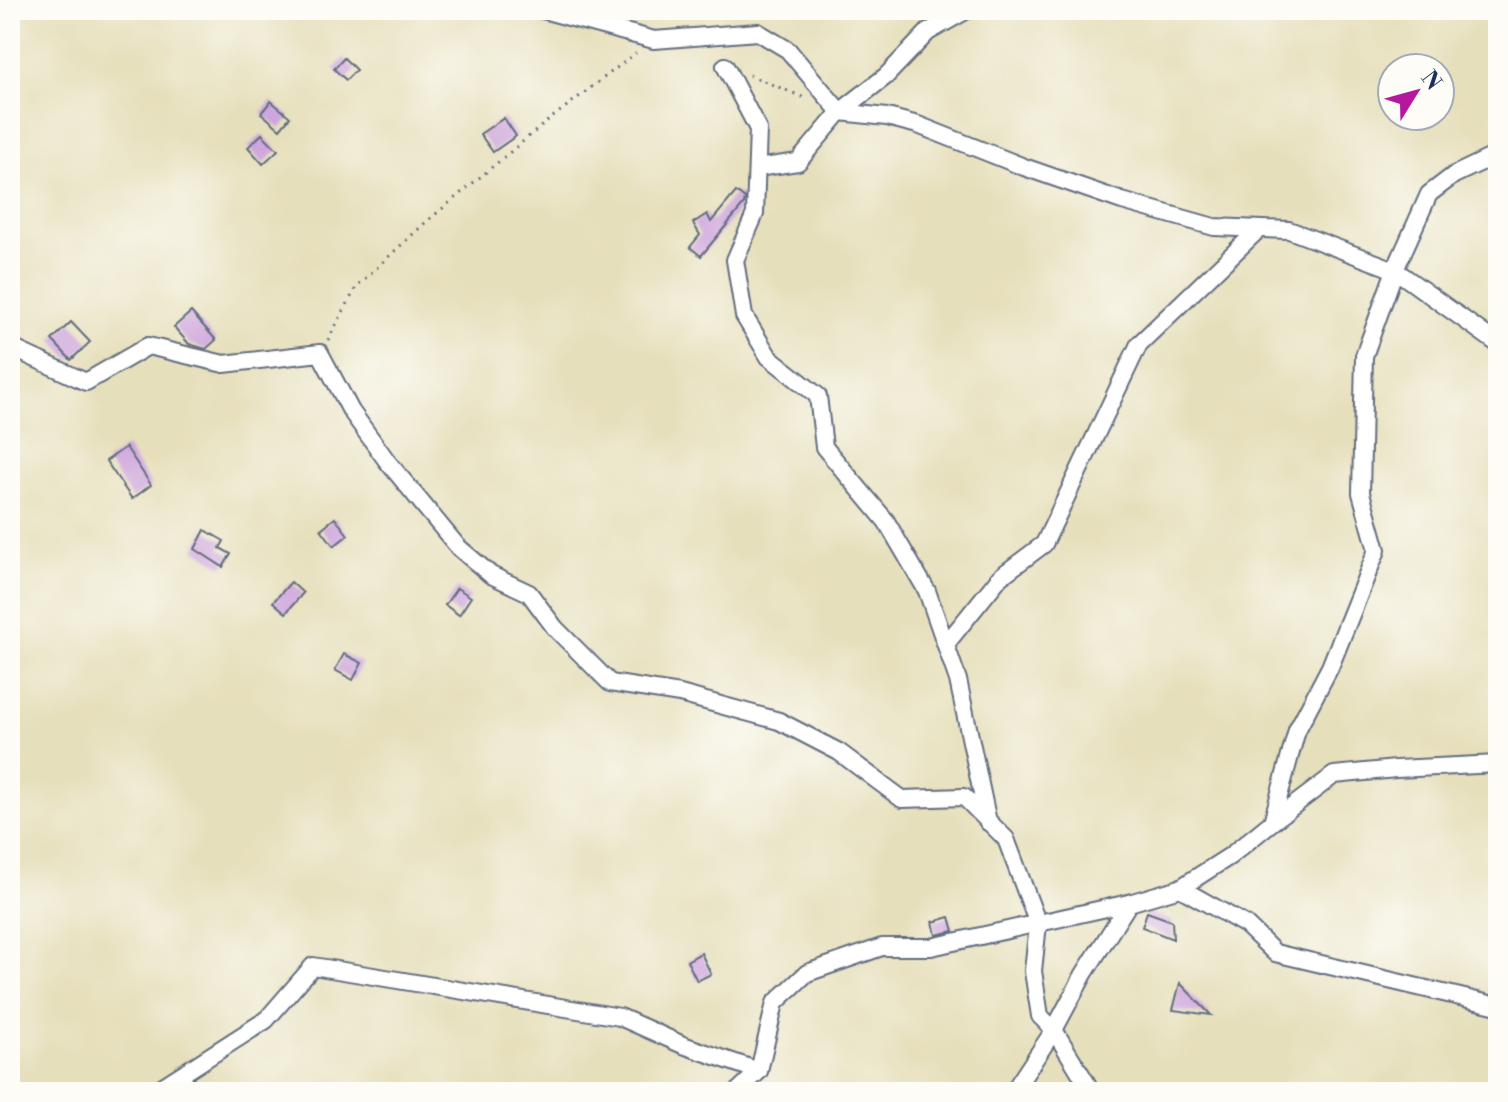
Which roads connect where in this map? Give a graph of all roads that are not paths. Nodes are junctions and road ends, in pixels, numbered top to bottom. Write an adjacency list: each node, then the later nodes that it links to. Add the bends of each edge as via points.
1 (543, 10): 4 (street, via 654,40 758,32 788,50)
2 (967, 10): 4 (street, via 928,32 886,76)
3 (725, 66): 6 (street, via 758,129)
4 (840, 112): 6 (street, via 798,162); 7 (street, via 918,125 1122,201 1214,227)
5 (1498, 154): 8 (street, via 1429,194)
6 (757, 168): 11 (street, via 755,214 735,260 744,316 769,357 818,396 824,447 886,521 927,591)
7 (1259, 229): 8 (street, via 1289,230); 11 (street, via 1139,344 1044,544 1000,577)
8 (1395, 270): 9 (street); 14 (street, via 1364,356 1361,493 1377,550 1330,667 1297,730)
9 (1498, 344)
10 (10, 347): 13 (street, via 86,382 148,346 224,364 320,353 351,411 458,547 491,575 529,593 555,628 610,683 680,694 779,721 839,752 902,799 964,797)
11 (946, 644): 13 (street)
12 (1498, 764): 14 (street, via 1334,775)
13 (988, 822): 17 (street, via 1006,839)
14 (1272, 822): 15 (street)
15 (1180, 888): 16 (street); 18 (street, via 1246,925 1275,953)
16 (1129, 903): 17 (street); 19 (street)
17 (1038, 924): 19 (street, via 1033,971 1040,1016); 20 (street, via 931,947 882,947 807,973 775,1003)
18 (1498, 1006)
19 (1054, 1030): 23 (street); 24 (street)
20 (759, 1071): 21 (street, via 620,1017 313,966 266,1020); 22 (street)
21 (154, 1092)
22 (737, 1092)
23 (1013, 1092)
24 (1092, 1092)

